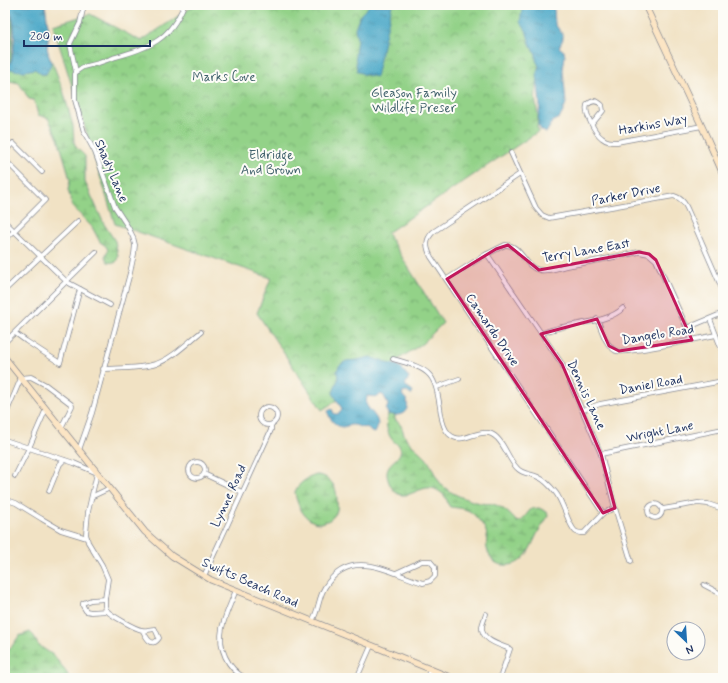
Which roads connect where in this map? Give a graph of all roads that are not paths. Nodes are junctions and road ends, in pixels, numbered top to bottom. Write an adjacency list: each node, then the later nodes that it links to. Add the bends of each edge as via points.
1 (84, 5): 4 (street, Shady Lane, via 80,23 70,44)
2 (184, 5): 4 (street, via 174,26 153,44 127,55 83,67)
3 (645, 5): 6 (street)
4 (76, 72): 40 (street, Shady Lane, via 75,100 84,132 95,152 115,208 128,227 135,245 130,273)
5 (592, 124): 5 (street, Harkins Way, via 586,108 592,101 598,101 603,111); 6 (street, Harkins Way, via 600,137 612,142)
6 (702, 126): 12 (street)
7 (5, 151): 10 (street, via 13,143)
8 (511, 153): 11 (street, Parker Drive)
9 (5, 160): 15 (street, via 45,200)
10 (42, 172)
11 (520, 174): 20 (street, Camardo Drive, via 429,235 427,249); 24 (street, Parker Drive, via 536,208 549,218 678,197 684,202)
12 (723, 174)
13 (78, 221): 19 (street)
14 (5, 222): 15 (street)
15 (14, 231): 16 (street); 19 (street)
16 (5, 240)
17 (96, 252): 21 (street)
18 (487, 254): 20 (street, Terry Lane East); 30 (street, Terry Lane East, via 508,245 539,270 639,252 649,254 660,266); 33 (street, Dennis Lane)
19 (40, 256): 21 (street); 23 (street)
20 (447, 280): 67 (street, Camardo Drive)
21 (67, 282): 22 (street); 32 (street)
22 (80, 289): 25 (street); 32 (street, via 60,363)
23 (5, 290)
24 (723, 291)
25 (110, 305)
26 (623, 308): 29 (street, via 614,315)
27 (723, 313): 28 (street)
28 (710, 319): 30 (street); 34 (street)
29 (597, 320): 33 (street, via 553,328); 35 (street, Dangelo Road, via 609,346 619,352)
30 (687, 328): 35 (street)
31 (201, 332): 40 (street, via 171,356 155,364)
32 (15, 333): 36 (street)
33 (541, 334): 46 (street, Dennis Lane, via 562,364)
34 (716, 335): 35 (street, Dangelo Road); 37 (street)
35 (692, 340)
36 (5, 342)
37 (723, 353)
38 (5, 358): 41 (street, Swifts Beach Road)
39 (393, 359): 44 (street, via 425,370)
40 (103, 368): 53 (street, Shady Lane, via 92,413)
41 (21, 378): 45 (street, Swifts Beach Road); 47 (street); 49 (street, via 31,377 46,385 72,406)
42 (459, 379): 44 (street)
43 (723, 381): 46 (street, Daniel Road, via 600,404)
44 (437, 387): 67 (street, via 442,419 448,433 459,439 486,432 496,436 517,468 538,477 556,493 575,531 584,534)
45 (46, 409): 49 (street, Swifts Beach Road); 52 (street)
46 (583, 410): 54 (street, Dennis Lane)
47 (5, 416)
48 (271, 425): 48 (street, Lynne Road, via 276,420 277,413 272,408 265,407 259,412 259,419 264,425); 61 (street, Lynne Road)
49 (61, 428): 53 (street, Swifts Beach Road)
50 (723, 429): 54 (street, Wright Lane)
51 (5, 440): 52 (street)
52 (29, 448): 55 (street); 58 (street)
53 (79, 450): 56 (street, Swifts Beach Road)
54 (601, 454): 64 (street, Dennis Lane)
55 (64, 460): 56 (street); 60 (street)
56 (97, 473): 59 (street, Swifts Beach Road); 62 (street)
57 (204, 474): 61 (street)
58 (15, 476)
59 (110, 488): 62 (street); 71 (street, Swifts Beach Road, via 145,532 172,556)
60 (49, 491)
61 (242, 492): 71 (street, Lynne Road)
62 (93, 496): 68 (street, via 88,512)
63 (6, 503): 68 (street, via 16,503 61,530)
64 (615, 508): 67 (street); 69 (street, Dennis Lane)
65 (663, 509): 66 (street, via 698,503)
66 (723, 509)
67 (603, 513)
68 (87, 538): 75 (street, via 108,579)
69 (630, 561)
70 (396, 573): 70 (street, via 423,583 435,576 435,567 430,561 422,561); 78 (street, via 373,565 357,564 345,569 333,577 324,588)
71 (204, 576): 73 (street, Swifts Beach Road)
72 (704, 585): 74 (street)
73 (236, 590): 78 (street, Swifts Beach Road); 82 (street, via 222,628 221,640 229,664 237,674)
74 (723, 596)
75 (106, 599): 76 (street); 76 (street, via 91,600 83,603 83,606 86,611)
76 (107, 611): 79 (street)
77 (486, 614): 86 (street, via 482,627 483,634 510,650)
78 (312, 621): 80 (street, Swifts Beach Road)
79 (143, 631)
80 (372, 646): 81 (street, Swifts Beach Road); 83 (street)
81 (430, 669): 84 (street); 85 (street, Swifts Beach Road)
82 (245, 678)
83 (357, 678)
84 (427, 678)
85 (452, 678)
86 (500, 678)

